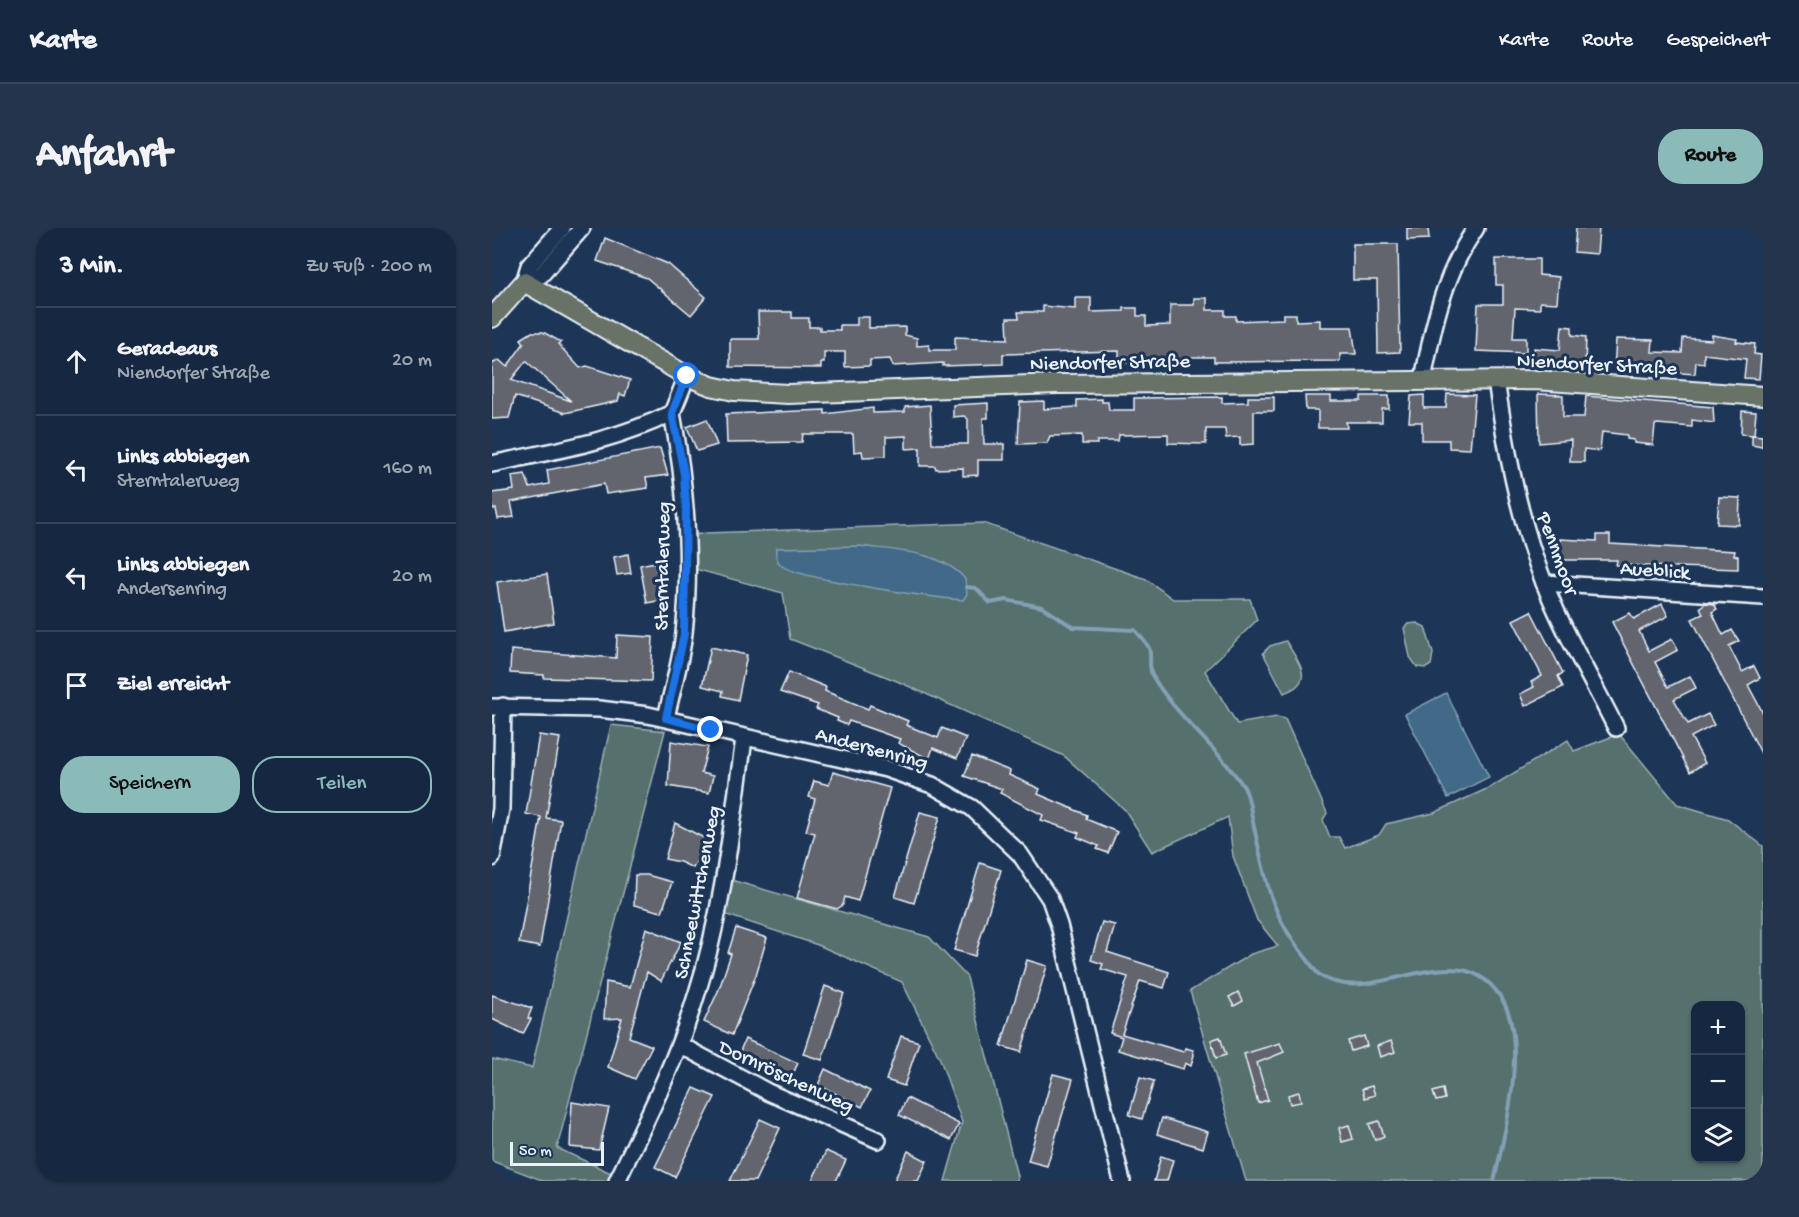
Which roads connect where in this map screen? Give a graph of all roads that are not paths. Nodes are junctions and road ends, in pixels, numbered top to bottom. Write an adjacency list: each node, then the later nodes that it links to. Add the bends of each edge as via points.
1 (562, 228): 4 (street, via 529,266)
2 (582, 228): 4 (street, via 541,275)
3 (1476, 228): 7 (street, via 1442,290)
4 (524, 282): 5 (main road); 6 (main road)
5 (492, 318)
6 (687, 376): 7 (main road, Niendorfer Straße, via 734,391 788,394 1058,384); 10 (street)
7 (1423, 380): 8 (main road, Niendorfer Straße)
8 (1496, 380): 9 (main road, Niendorfer Straße); 12 (street, Pennmoor, via 1516,494)
9 (1763, 396)
10 (672, 413): 11 (street, via 640,429 596,443); 15 (street, Sterntalerweg, via 684,474 687,567 684,634)
11 (492, 464)
12 (1544, 583): 13 (street, Aueblick); 16 (street, Pennmoor)
13 (1763, 597)
14 (497, 706): 15 (street, Andersenring, via 599,709); 18 (street, via 501,809)
15 (666, 718): 17 (street, Andersenring)
16 (1616, 728)
17 (744, 739): 19 (street, Schneewittchenweg, via 718,912); 22 (street, Andersenring, via 886,769 932,785 972,808 1020,854 1050,899 1059,925)
18 (492, 858)
19 (680, 1045): 20 (street, Dornröschenweg, via 768,1092); 21 (street, Schneewittchenweg)
20 (878, 1140)
21 (617, 1181)
22 (1122, 1181)

